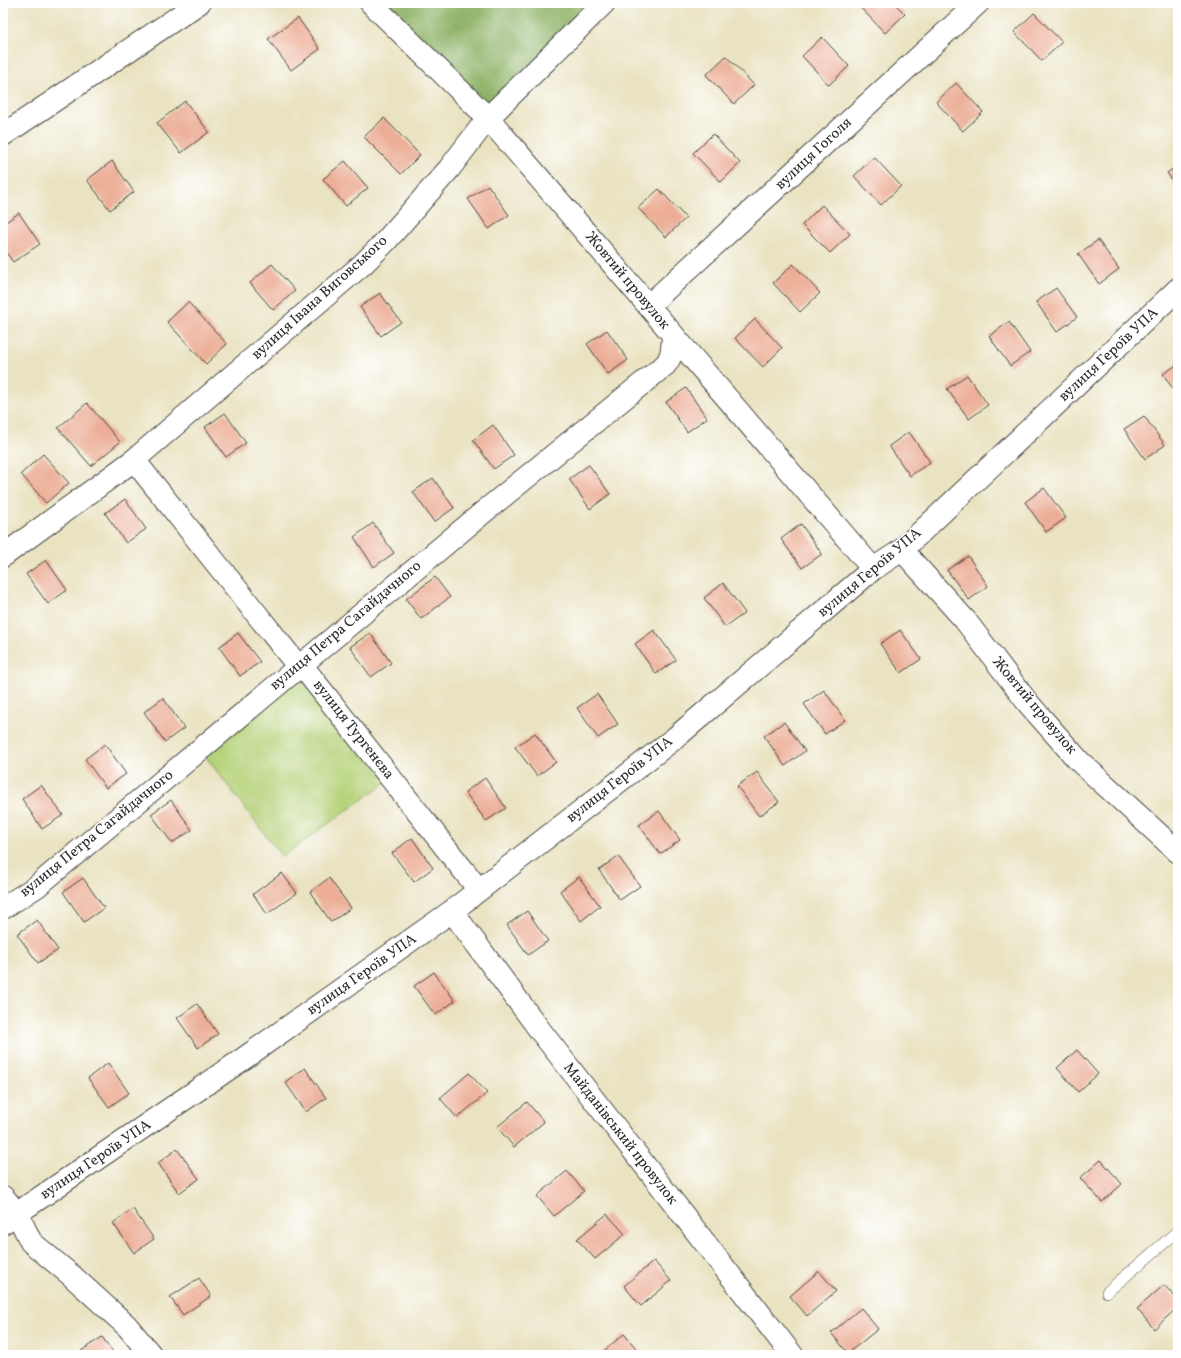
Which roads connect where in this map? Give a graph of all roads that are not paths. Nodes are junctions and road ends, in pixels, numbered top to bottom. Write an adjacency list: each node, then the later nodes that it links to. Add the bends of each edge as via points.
1 (199, 3): 6 (street)
2 (370, 3): 5 (street, Жовтий провулок)
3 (604, 3): 5 (street, вулиця Івана Виговського)
4 (978, 3): 8 (street, вулиця Гоголя)
5 (488, 118): 8 (street, Жовтий провулок); 10 (street, вулиця Івана Виговського, via 449,168 363,264)
6 (3, 135)
7 (1178, 289): 11 (street, вулиця Героїв УПА)
8 (649, 305): 9 (street, Жовтий провулок)
9 (673, 336): 13 (street, Жовтий провулок); 14 (street, вулиця Петра Сагайдачного, via 670,360 665,366)
10 (134, 460): 12 (street, вулиця Івана Виговського); 14 (street, вулиця Тургенєва)
11 (902, 550): 13 (street, вулиця Героїв УПА); 15 (street, Жовтий провулок, via 964,620 1028,703 1079,761)
12 (3, 556)
13 (873, 569): 16 (street, вулиця Героїв УПА, via 675,738)
14 (298, 666): 16 (street, вулиця Тургенєва, via 307,672); 17 (street, вулиця Петра Сагайдачного, via 36,887)
15 (1178, 852)
16 (479, 890): 18 (street, вулиця Героїв УПА)
17 (3, 908)
18 (452, 911): 19 (street, вулиця Героїв УПА, via 243,1059); 23 (street, Майданівський провулок, via 539,1029)
19 (8, 1211): 22 (street, via 31,1242 128,1326)
20 (1178, 1231): 21 (lane)
21 (1106, 1292)
22 (151, 1355)
23 (792, 1355)

